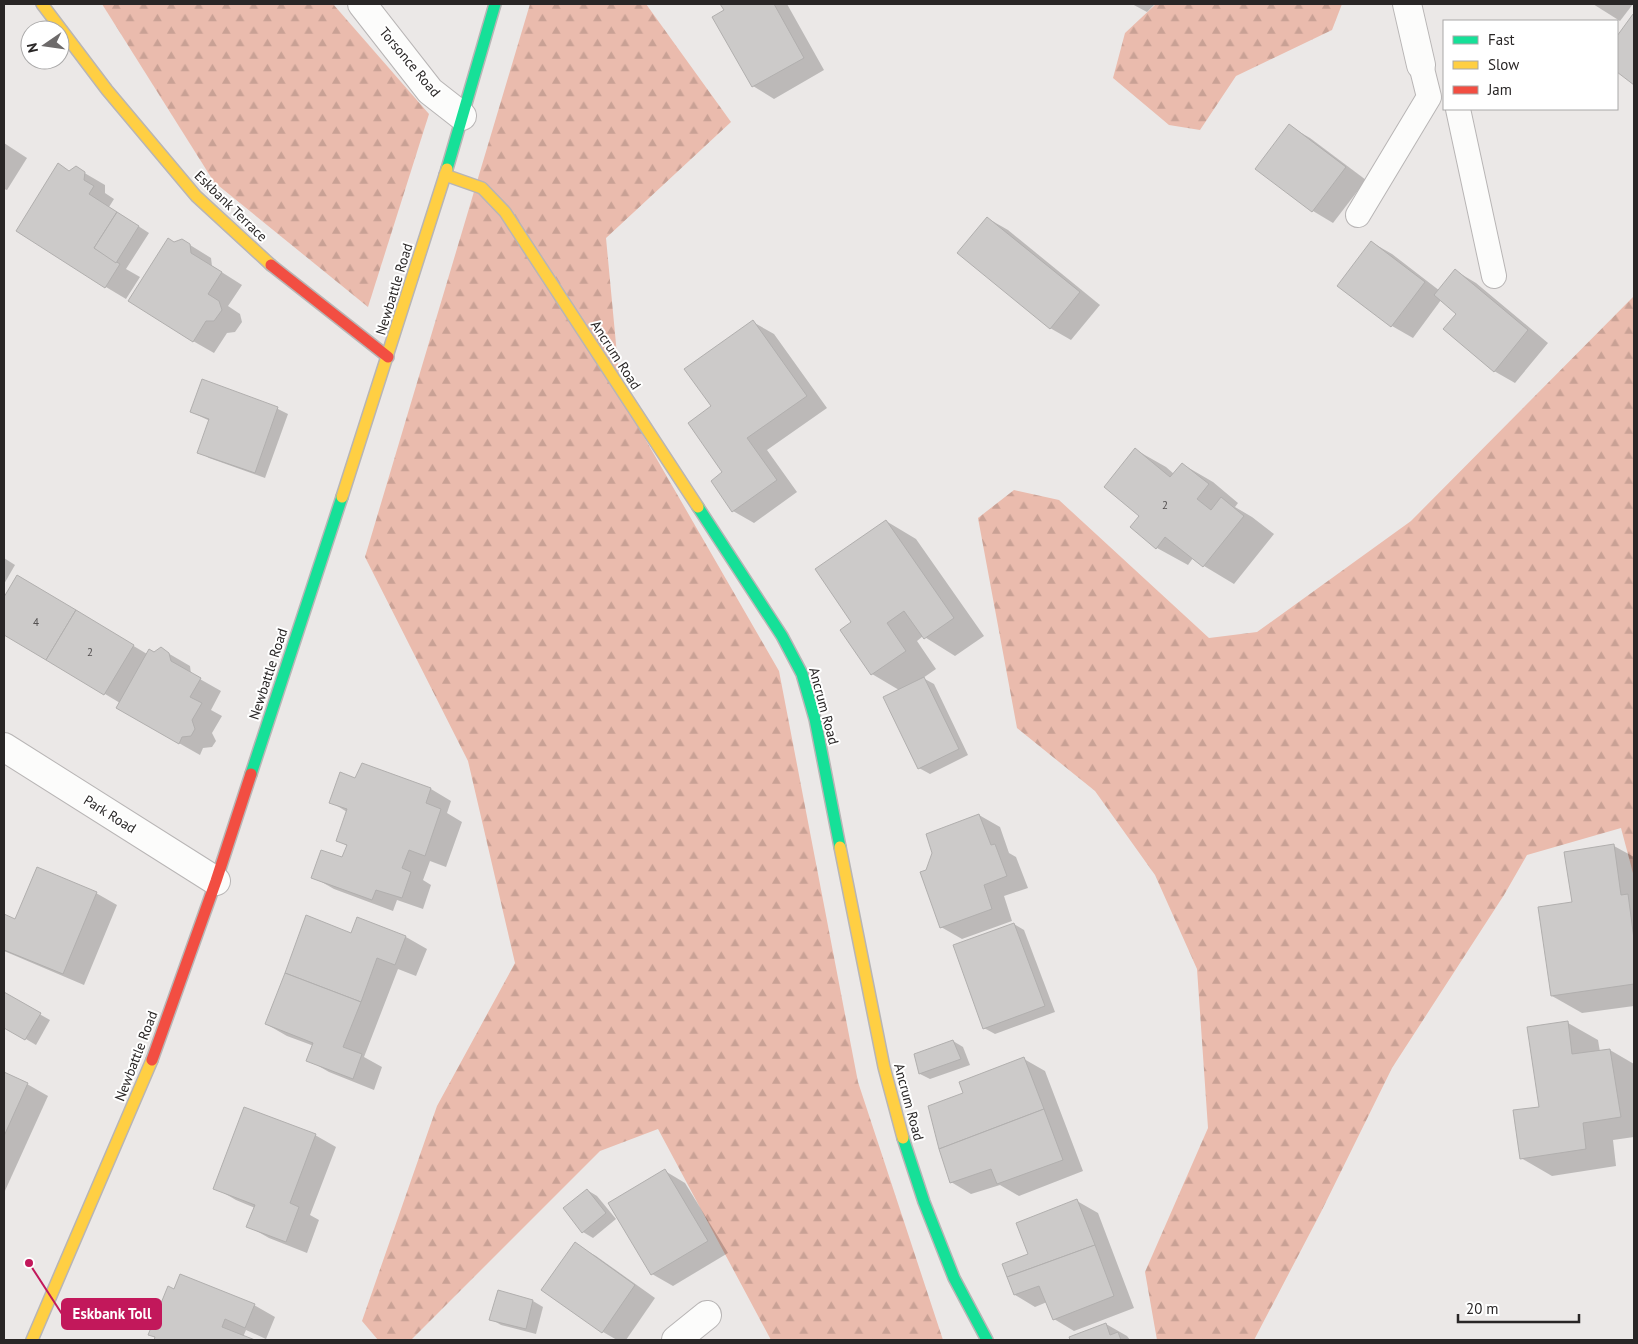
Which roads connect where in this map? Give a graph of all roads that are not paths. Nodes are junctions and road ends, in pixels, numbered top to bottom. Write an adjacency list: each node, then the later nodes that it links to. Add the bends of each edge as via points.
1 (42, 4): 12 (street, Eskbank Terrace, via 107,90 196,196 273,267)
2 (362, 4): 8 (street, Torsonce Road, via 430,90)
3 (495, 4): 8 (street, Newbattle Road)
4 (1407, 4): 5 (street)
5 (1422, 71): 6 (lane); 10 (lane, via 1429,97)
6 (1443, 89)
7 (1458, 110): 11 (lane)
8 (462, 116): 9 (street, Newbattle Road)
9 (445, 175): 12 (street, Newbattle Road); 18 (street, Ancrum Road, via 482,188 505,212 776,627 802,674 815,719 858,944 898,1124 951,1270)
10 (1358, 215)
11 (1494, 276)
12 (388, 357): 14 (street, Newbattle Road)
13 (4, 747): 14 (street, Park Road)
14 (216, 881): 16 (street, Newbattle Road, via 152,1061)
15 (706, 1315): 17 (street)
16 (32, 1340)
17 (676, 1340)
18 (987, 1340)

